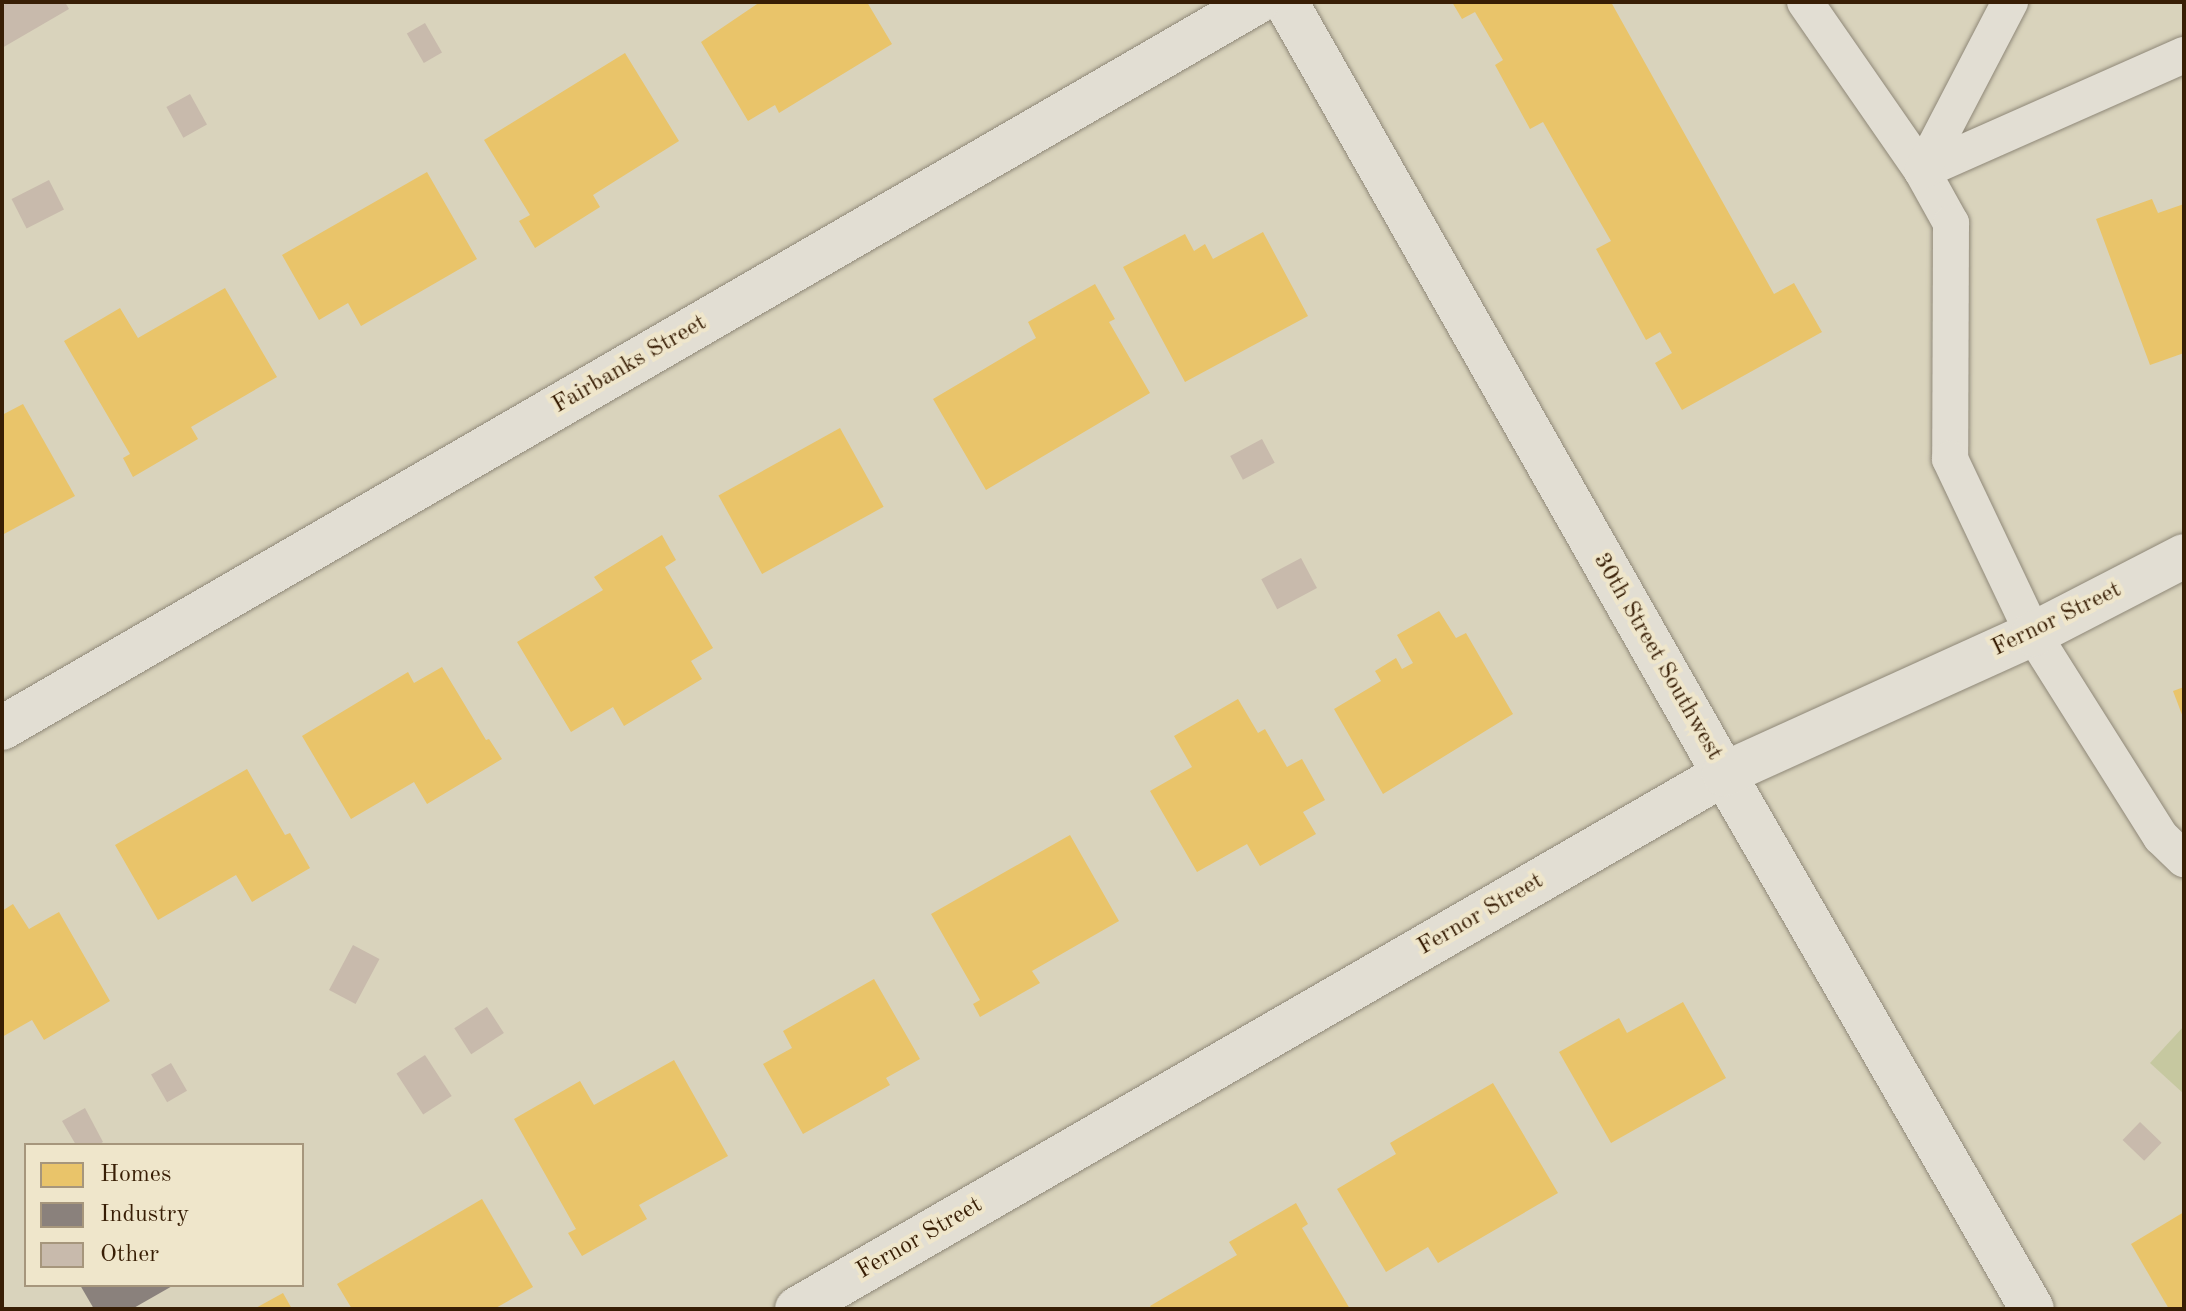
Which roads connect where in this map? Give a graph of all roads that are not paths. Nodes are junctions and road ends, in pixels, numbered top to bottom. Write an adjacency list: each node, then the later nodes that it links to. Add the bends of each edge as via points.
1 (1257, 2): 9 (street, Fairbanks Street)
2 (1286, 2): 10 (street, 30th Street Southwest)
3 (1805, 2): 6 (lane)
4 (2010, 2): 6 (lane)
5 (2184, 55): 6 (lane)
6 (1922, 171): 8 (lane, via 1951,223 1950,459)
7 (2184, 556): 8 (street, Fernor Street)
8 (2033, 634): 10 (street, Fernor Street); 11 (lane, via 2161,837)
9 (2, 728)
10 (1724, 774): 12 (street, Fernor Street); 13 (street, 30th Street Southwest)
11 (2184, 859)
12 (797, 1309)
13 (2032, 1309)

